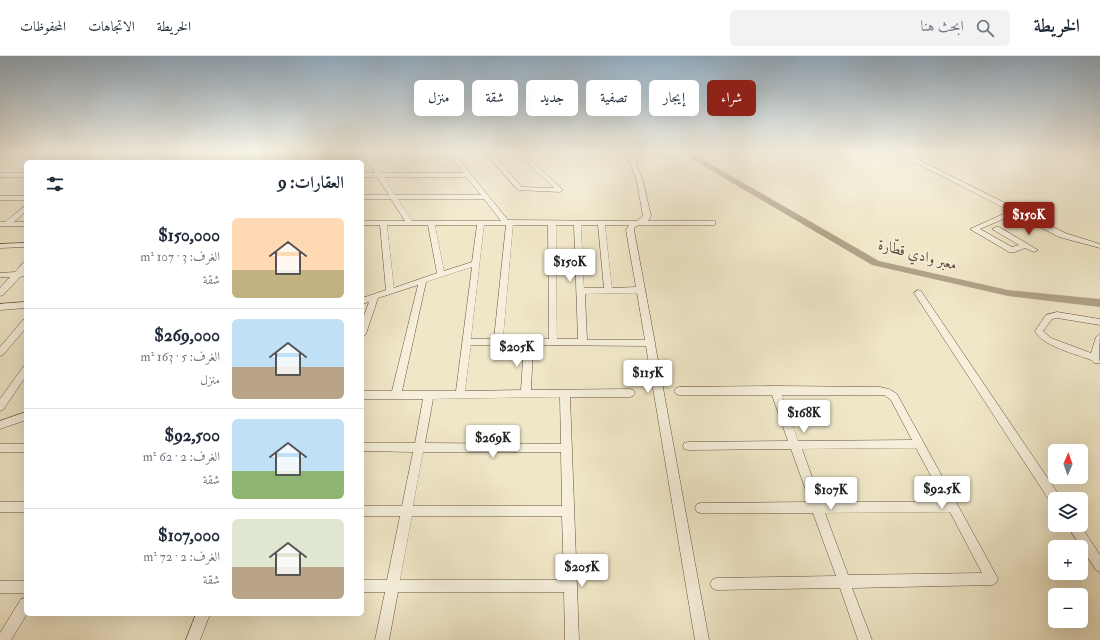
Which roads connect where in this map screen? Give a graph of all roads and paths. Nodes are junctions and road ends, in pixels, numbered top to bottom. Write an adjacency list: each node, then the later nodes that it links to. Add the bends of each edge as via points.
1 (381, 178): 8 (street)
2 (471, 178): 9 (street)
3 (510, 178): 4 (street, via 520,189 560,190)
4 (548, 178)
5 (639, 178): 23 (street, via 647,216)
6 (949, 178): 13 (street)
7 (364, 197): 8 (street)
8 (393, 197): 9 (street); 22 (street)
9 (486, 197): 16 (street)
10 (0, 198): 11 (street)
11 (24, 198)
12 (24, 208): 25 (street)
13 (1014, 212): 29 (street, via 974,229 1012,250); 31 (street, via 1065,237)
14 (431, 222): 15 (street); 22 (street); 37 (street)
15 (482, 222): 16 (street); 33 (street)
16 (508, 222): 17 (street); 55 (street)
17 (552, 222): 18 (street); 57 (street)
18 (577, 222): 19 (street); 42 (street)
19 (601, 222): 23 (street); 43 (street)
20 (364, 223): 21 (street)
21 (383, 223): 22 (street); 41 (street)
22 (410, 223)
23 (640, 223): 24 (street); 40 (street, via 632,226 630,230)
24 (712, 223)
25 (3, 224): 26 (street)
26 (24, 224)
27 (996, 229): 29 (street)
28 (24, 245): 30 (street)
29 (1025, 245): 32 (street)
30 (0, 246)
31 (1100, 246)
32 (1034, 250)
33 (476, 263): 37 (street); 54 (street)
34 (24, 267): 35 (street)
35 (17, 274): 36 (street); 38 (street); 44 (street)
36 (24, 274)
37 (441, 274): 39 (street)
38 (0, 275)
39 (423, 280): 41 (street); 71 (street)
40 (641, 290): 43 (street); 59 (street)
41 (390, 291): 46 (street)
42 (580, 291): 43 (street); 58 (street)
43 (608, 291)
44 (0, 293)
45 (918, 293): 85 (street)
46 (375, 296): 47 (street); 52 (street)
47 (364, 300)
48 (24, 306): 49 (street)
49 (0, 307)
50 (1100, 322): 62 (street, via 1057,315 1049,317 1039,331 1048,340)
51 (24, 324): 60 (street)
52 (364, 328)
53 (1100, 337): 62 (street)
54 (466, 342): 55 (street); 73 (street)
55 (498, 342): 56 (street)
56 (529, 342): 57 (street); 68 (street)
57 (553, 342): 58 (street)
58 (583, 342): 59 (street)
59 (650, 342): 109 (street)
60 (4, 344): 61 (street)
61 (0, 353)
62 (1097, 359): 63 (street)
63 (1100, 365)
64 (24, 372): 74 (street)
65 (775, 390): 66 (street); 77 (street, via 886,392 894,397); 79 (street)
66 (679, 391)
67 (630, 393): 69 (street)
68 (526, 394): 69 (street); 73 (street)
69 (565, 394): 84 (street)
70 (364, 395): 71 (street)
71 (396, 395): 72 (street)
72 (429, 395): 73 (street); 83 (street)
73 (460, 395)
74 (0, 408)
75 (24, 417): 76 (street)
76 (0, 425)
77 (920, 444): 79 (street); 89 (street)
78 (688, 446): 79 (street)
79 (795, 446): 88 (street)
80 (364, 447): 83 (street)
81 (0, 448): 82 (street)
82 (24, 448)
83 (418, 448): 84 (street); 93 (street)
84 (567, 448): 91 (street)
85 (1051, 492)
86 (24, 506): 87 (street)
87 (0, 507)
88 (817, 507): 89 (street); 90 (street); 96 (street)
89 (954, 507): 96 (street, via 992,579)
90 (701, 508)
91 (568, 510): 93 (street); 100 (street)
92 (364, 511): 93 (street)
93 (406, 511): 98 (street)
94 (1078, 532): 95 (street)
95 (1100, 566)
96 (843, 580): 97 (street); 110 (street)
97 (716, 584)
98 (392, 585): 99 (street); 100 (street); 107 (street)
99 (364, 586)
100 (570, 586): 108 (street)
101 (0, 587): 102 (street)
102 (24, 587)
103 (24, 607): 105 (street)
104 (202, 616): 106 (street)
105 (3, 640)
106 (193, 640)
107 (382, 640)
108 (572, 640)
109 (702, 640)
110 (865, 640)

